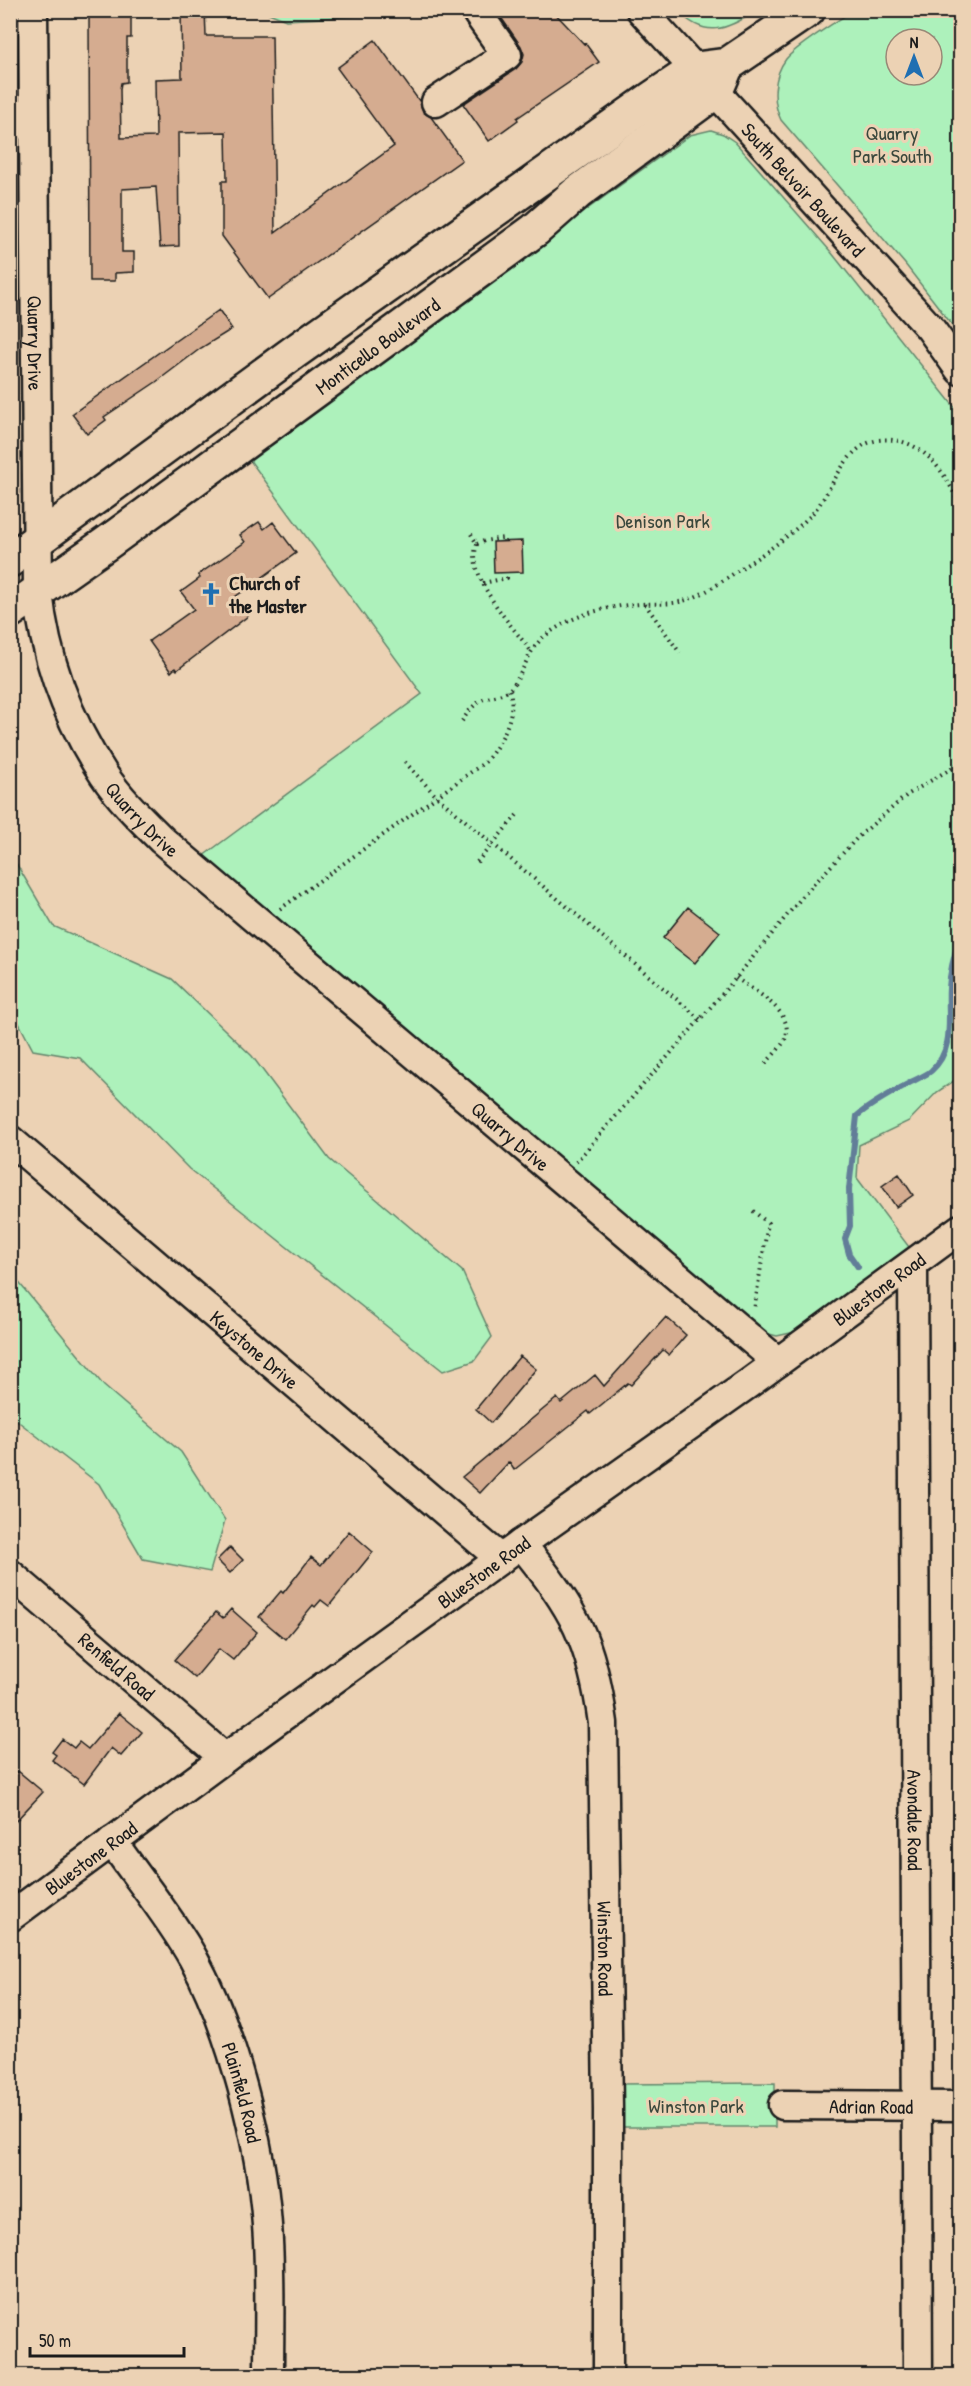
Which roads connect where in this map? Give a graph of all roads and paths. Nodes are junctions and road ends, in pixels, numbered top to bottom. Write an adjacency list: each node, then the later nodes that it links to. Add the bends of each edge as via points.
1 (33, 10): 10 (street, Quarry Drive)
2 (641, 10): 5 (street, South Belvoir Boulevard)
3 (808, 10): 5 (main road, Monticello Boulevard)
4 (478, 14): 6 (street, via 507,55)
5 (713, 75): 7 (street, South Belvoir Boulevard, via 930,328); 10 (main road, Monticello Boulevard, via 293,353); 16 (main road, Monticello Boulevard, via 535,230)
6 (436, 102)
7 (960, 370)
8 (960, 507): 17 (path, via 945,475 929,457 897,441 879,440 849,458 811,515 748,564 683,601)
9 (471, 534): 12 (path)
10 (37, 541): 13 (main road, Monticello Boulevard); 16 (street, Quarry Drive)
11 (504, 542): 12 (path, via 504,538)
12 (477, 544): 15 (path, via 476,563)
13 (10, 560)
14 (507, 573): 15 (path, via 507,578)
15 (483, 583): 19 (path)
16 (38, 592): 18 (main road, Monticello Boulevard); 39 (street, Quarry Drive, via 46,645 74,723 105,777 162,840)
17 (645, 603): 19 (path, via 593,611 571,619); 20 (path)
18 (10, 611)
19 (531, 651): 21 (path)
20 (680, 653)
21 (509, 689): 22 (path, via 481,701); 25 (path, via 512,698 508,724 493,753)
22 (462, 721)
23 (405, 762): 25 (path)
24 (960, 763): 30 (path, via 907,795 858,837 802,897)
25 (436, 796): 27 (path); 29 (path)
26 (517, 815): 27 (path)
27 (492, 845): 28 (path); 31 (path)
28 (477, 862)
29 (277, 911)
30 (736, 978): 31 (path); 32 (path, via 773,1006 786,1022 784,1040)
31 (700, 1019): 34 (path)
32 (765, 1064)
33 (10, 1140): 40 (street, Keystone Drive)
34 (574, 1164)
35 (753, 1211): 38 (path, via 768,1223)
36 (960, 1229): 37 (street, Bluestone Road)
37 (912, 1265): 39 (street, Bluestone Road); 46 (street, Avondale Road)
38 (753, 1316)
39 (778, 1362): 40 (street, Bluestone Road)
40 (511, 1552): 42 (street, Bluestone Road); 49 (street, Winston Road, via 555,1585 573,1614 588,1649 603,1724)
41 (10, 1574): 42 (street, Renfield Road)
42 (225, 1758): 43 (street, Bluestone Road)
43 (112, 1841): 44 (street, Bluestone Road); 48 (street, Plainfield Road, via 192,1957 213,2000 229,2047 263,2188 270,2271)
44 (10, 1917)
45 (783, 2105): 46 (street, Adrian Road)
46 (917, 2106): 47 (street, Adrian Road); 50 (street, Avondale Road)
47 (960, 2106)
48 (269, 2376)
49 (608, 2376)
50 (918, 2376)

